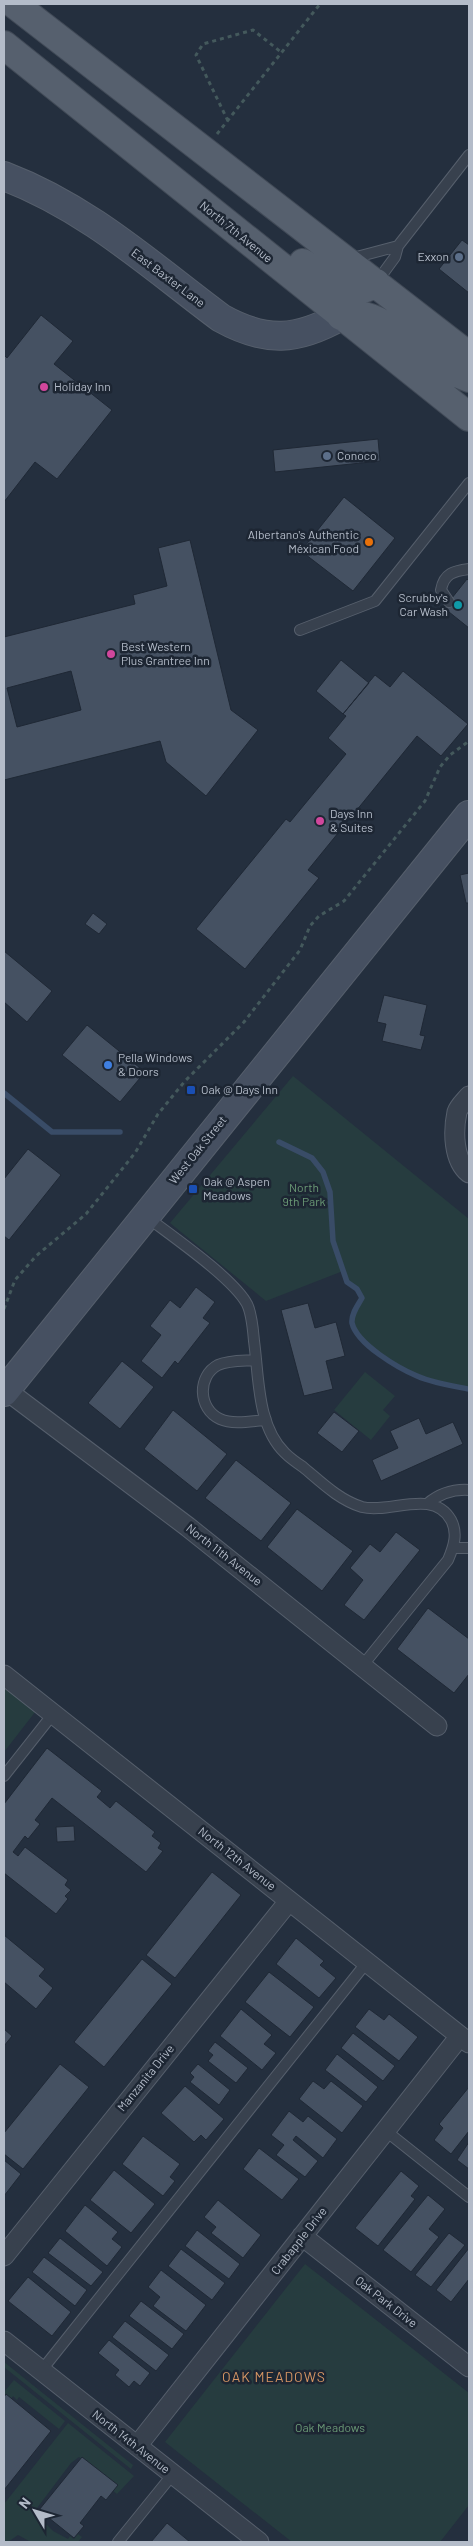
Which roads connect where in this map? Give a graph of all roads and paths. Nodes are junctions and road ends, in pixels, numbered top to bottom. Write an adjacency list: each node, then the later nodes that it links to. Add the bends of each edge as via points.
1 (14, 4): 6 (main road)
2 (320, 4): 4 (path)
3 (4, 45): 7 (main road, North 7th Avenue)
4 (282, 52): 5 (path); 5 (path, via 253,30 203,44 196,55)
5 (228, 121): 6 (path)
6 (204, 150): 11 (main road)
7 (136, 152): 12 (main road, via 209,191 334,286 357,290); 13 (main road, North 7th Avenue)
8 (469, 155): 10 (lane)
9 (4, 176): 13 (main road, East Baxter Lane, via 80,212 221,318 239,328 260,335 282,337 317,330)
10 (398, 246): 11 (lane); 12 (lane, via 395,257)
11 (346, 260): 12 (main road)
12 (376, 282): 14 (main road)
13 (341, 316): 15 (main road, via 363,315 376,319 426,358); 16 (main road, North 7th Avenue)
14 (469, 356)
15 (469, 378)
16 (469, 417)
17 (469, 483): 20 (lane, via 375,601)
18 (469, 569): 19 (lane, via 453,571 443,581 441,590)
19 (449, 602)
20 (300, 630)
21 (469, 741): 26 (path, via 440,766 425,801 344,901 318,916 300,950 244,1022 158,1114 135,1153 86,1214 36,1256 20,1274)
22 (469, 815): 25 (main road, West Oak Street)
23 (469, 1096): 24 (street, via 457,1110 454,1144)
24 (469, 1173)
25 (145, 1215): 27 (lane, via 235,1287 248,1306); 28 (main road, West Oak Street)
26 (4, 1310)
27 (256, 1360): 29 (lane); 29 (lane, via 218,1365 205,1379 202,1397 219,1419)
28 (5, 1391): 34 (street, North 11th Avenue, via 188,1527)
29 (266, 1420): 31 (lane, via 284,1453 341,1497 378,1509)
30 (469, 1490): 31 (lane, via 457,1489 436,1496)
31 (427, 1504): 32 (lane, via 448,1514 455,1535)
32 (454, 1548): 33 (lane); 34 (lane, via 448,1560)
33 (469, 1548)
34 (363, 1665): 37 (street, North 11th Avenue)
35 (4, 1675): 36 (street, North 12th Avenue)
36 (53, 1714): 38 (lane); 39 (street, North 12th Avenue)
37 (437, 1726)
38 (4, 1776)
39 (289, 1901): 40 (street, North 12th Avenue); 45 (street, Manzanita Drive)
40 (367, 1962): 41 (street, North 12th Avenue); 48 (lane)
41 (465, 2040): 42 (street, Crabapple Drive)
42 (386, 2130): 43 (lane); 44 (street, Crabapple Drive)
43 (469, 2197)
44 (302, 2236): 47 (street, Oak Park Drive); 49 (street, Crabapple Drive)
45 (4, 2256)
46 (4, 2341): 48 (street, North 14th Avenue)
47 (469, 2367)
48 (41, 2371): 49 (street, North 14th Avenue)
49 (137, 2446): 50 (street, North 14th Avenue)
50 (173, 2474): 51 (lane); 52 (street, North 14th Avenue)
51 (118, 2542)
52 (259, 2542)

